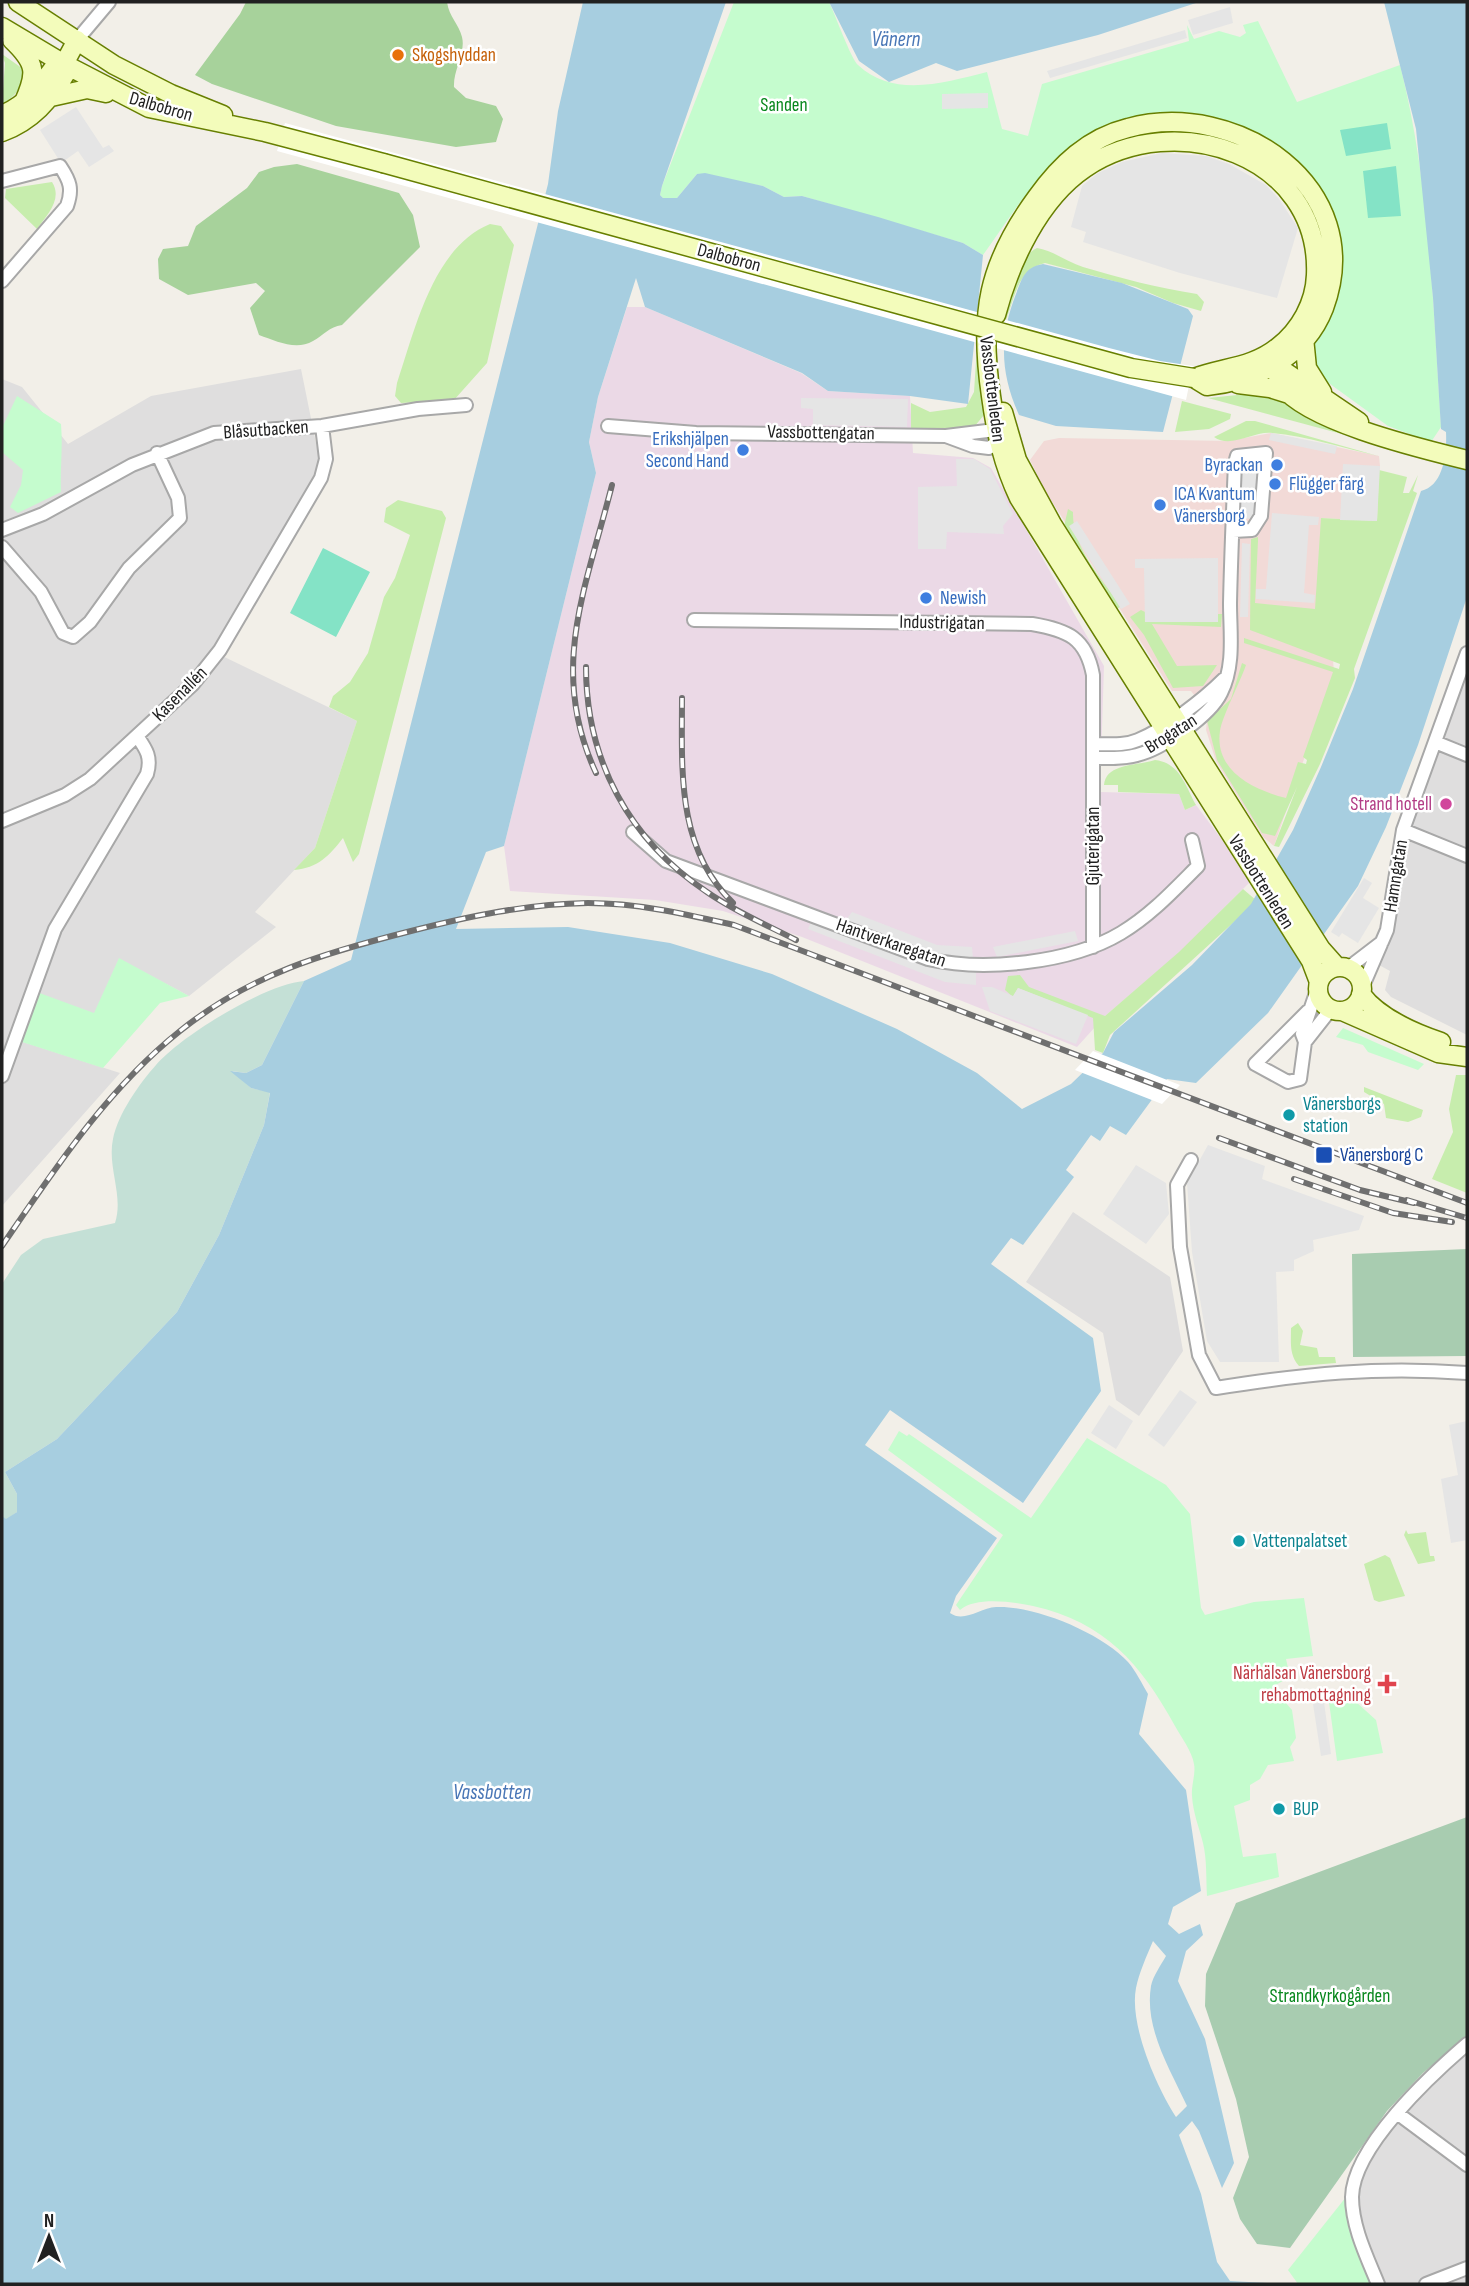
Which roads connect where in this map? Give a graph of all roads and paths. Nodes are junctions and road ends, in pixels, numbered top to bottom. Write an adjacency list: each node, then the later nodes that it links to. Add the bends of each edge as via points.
1 (18, 2): 4 (main road, Dalbobron)
2 (109, 2): 4 (street)
3 (2, 28): 5 (main road, Dalbobron); 8 (main road, via 33,67 34,79)
4 (77, 40): 5 (main road); 11 (main road, Dalbobron, via 171,94)
5 (64, 64): 6 (main road, via 66,73); 7 (main road, Dalbobron); 8 (main road, via 55,66 38,92)
6 (51, 97): 7 (main road, via 87,89); 10 (main road, via 21,123)
7 (126, 98): 11 (main road, Dalbobron, via 149,108)
8 (23, 104): 9 (main road)
9 (2, 115)
10 (2, 132)
11 (273, 134): 16 (main road, Dalbobron, bridge, via 1131,368)
12 (2, 181): 13 (street, via 60,166 71,183 67,206)
13 (2, 281)
14 (1304, 338): 15 (main road, Vassbottenleden); 19 (main road, via 1307,368); 24 (main road, Vassbottenleden, via 1328,297 1333,259 1327,222 1302,178 1269,150 1230,131 1174,121 1125,128 1073,156 1028,209 1004,250 984,331)
15 (1278, 356): 16 (main road); 17 (main road); 18 (main road, via 1279,379); 19 (main road); 24 (main road, Vassbottenleden, via 1303,320 1316,286 1314,242 1293,196 1249,159 1213,145 1155,141 1118,150 1083,169 1056,193 1032,230 1001,297 992,351)
16 (1194, 378): 17 (main road, via 1207,386)
17 (1231, 383): 18 (main road)
18 (1292, 395): 23 (main road, via 1342,424)
19 (1325, 398): 23 (main road)
20 (467, 405): 21 (street, Blåsutbacken)
21 (322, 426): 25 (street, Blåsutbacken, via 214,433); 33 (street, Kasenallén, via 326,459 321,478 264,577 207,667)
22 (608, 426): 24 (street, Vassbottengatan, via 696,433)
23 (1375, 432): 26 (main road)
24 (1000, 436): 32 (main road, Vassbottenleden)
25 (158, 453): 27 (street, Blåsutbacken, via 43,514); 29 (street, via 178,498 180,518 129,568 90,622 73,637 63,633 41,592)
26 (1467, 460)
27 (2, 530)
28 (1233, 531): 28 (street, Brogatan, via 1252,530 1261,516 1266,453 1237,456 1234,463); 32 (street, Brogatan, via 1231,664 1213,706)
29 (2, 547)
30 (694, 620): 35 (street, Industrigatan, via 1055,628 1071,635 1090,657)
31 (1466, 659): 34 (street, Hamngatan)
32 (1173, 727): 35 (street, Brogatan, via 1122,744); 37 (street, Brogatan, via 1136,756); 45 (main road, Vassbottenleden)
33 (137, 736): 38 (street, via 65,795); 53 (street, Kasenallén, via 148,752 147,774 55,929)
34 (1435, 742): 36 (street); 39 (street, Hamngatan)
35 (1094, 744): 37 (street, Gjuterigatan)
36 (1467, 755)
37 (1094, 758): 44 (street, Gjuterigatan)
38 (2, 821)
39 (1403, 830): 42 (street); 43 (street, Hamngatan)
40 (633, 832): 44 (street, Hantverkaregatan, via 666,861 953,965 996,964)
41 (1192, 841): 44 (street, Hantverkaregatan, via 1198,866 1156,909)
42 (1467, 856)
43 (1383, 942): 46 (street); 48 (street, Hamngatan)
44 (1093, 947)
45 (1316, 955): 46 (main road, Vassbottenleden); 47 (main road, Vassbottenleden)
46 (1342, 967): 47 (main road, via 1327,971); 48 (main road, via 1358,976)
47 (1318, 985): 49 (main road, via 1321,1000); 50 (street)
48 (1362, 991): 49 (main road, via 1354,1005); 52 (main road, via 1383,1014)
49 (1337, 1010): 51 (street); 52 (main road, via 1438,1053)
50 (1308, 1011): 51 (street, via 1302,1034); 51 (street, via 1255,1064 1295,1083 1303,1068)
51 (1305, 1042)
52 (1467, 1054)
53 (2, 1076)
54 (1191, 1160): 55 (street, via 1177,1185 1180,1247 1199,1355 1216,1388 1317,1372 1391,1368)
55 (1467, 1373)
56 (1467, 2044): 57 (street)
57 (1397, 2113): 58 (street); 60 (street, via 1366,2158 1353,2187 1356,2225)
58 (1467, 2165)
59 (1467, 2267): 61 (street)
60 (1378, 2284)
61 (1426, 2284)

